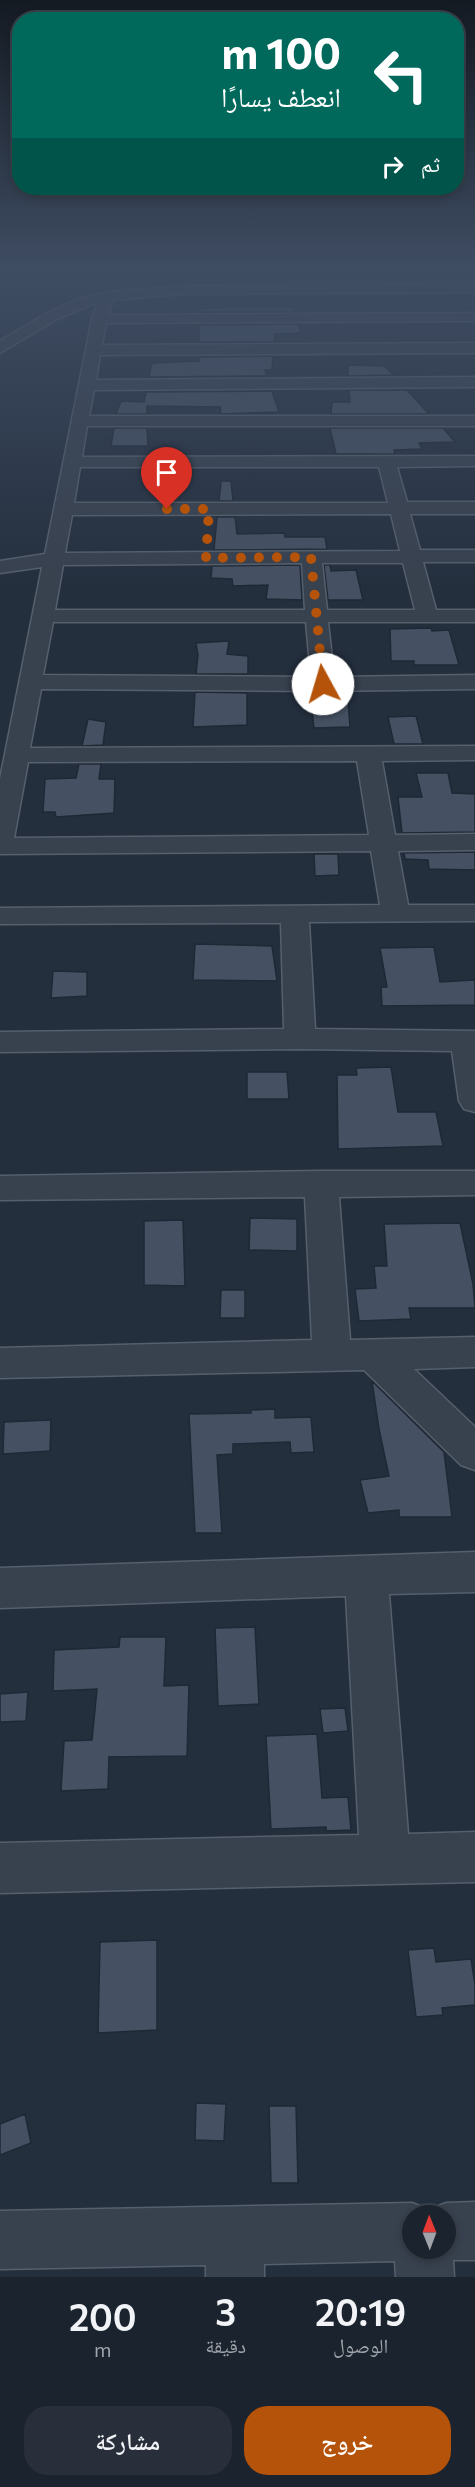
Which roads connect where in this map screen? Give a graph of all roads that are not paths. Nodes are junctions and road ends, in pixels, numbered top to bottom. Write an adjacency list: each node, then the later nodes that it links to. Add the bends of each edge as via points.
1 (88, 375): 7 (street)
2 (253, 375): 6 (street)
3 (345, 375): 5 (street)
4 (475, 382): 5 (street)
5 (365, 383): 11 (street)
6 (189, 384): 7 (street); 9 (street)
7 (86, 385): 8 (street)
8 (80, 421): 9 (street); 13 (street)
9 (186, 421): 11 (street)
10 (475, 421): 12 (street)
11 (375, 422): 12 (street)
12 (432, 422): 15 (street)
13 (72, 462): 14 (street); 19 (street)
14 (387, 462): 15 (street); 17 (street)
15 (444, 462): 16 (street)
16 (475, 462)
17 (397, 508): 18 (street); 20 (street); 21 (street)
18 (475, 508)
19 (63, 509): 20 (street); 24 (street)
20 (208, 533): 23 (street); 24 (street)
21 (413, 556): 22 (street); 23 (street); 27 (street)
22 (475, 556)
23 (311, 557): 29 (street)
24 (54, 559): 25 (street); 26 (street)
25 (0, 567)
26 (43, 616): 29 (street); 30 (street)
27 (427, 616): 28 (street); 29 (street)
28 (475, 616)
29 (317, 617): 32 (street)
30 (30, 682): 32 (street); 35 (street)
31 (475, 682): 32 (street)
32 (323, 684)
33 (368, 753): 34 (street); 35 (street); 37 (street)
34 (475, 753)
35 (17, 755): 38 (street)
36 (475, 842): 37 (street)
37 (383, 843): 38 (street); 39 (street)
38 (0, 846)
39 (395, 913): 40 (street); 41 (street)
40 (475, 913)
41 (295, 915): 42 (street); 43 (street)
42 (0, 916)
43 (300, 1039): 44 (street); 45 (street)
44 (470, 1041): 46 (street)
45 (0, 1042)
46 (475, 1101)
47 (321, 1183): 48 (street); 49 (street); 52 (street)
48 (475, 1183)
49 (0, 1188)
50 (475, 1352): 51 (street)
51 (371, 1353): 52 (street); 54 (street)
52 (332, 1354): 53 (street)
53 (0, 1363)
54 (475, 1453)
55 (475, 1572): 56 (street)
56 (366, 1575): 57 (street); 59 (street)
57 (0, 1588)
58 (475, 1857): 59 (street)
59 (385, 1859): 60 (street)
60 (0, 1868)
61 (475, 2231): 62 (street)
62 (456, 2232)
63 (402, 2233): 65 (street)
64 (0, 2240): 65 (street)
65 (235, 2257)
66 (424, 2259): 67 (street)
67 (425, 2277)

